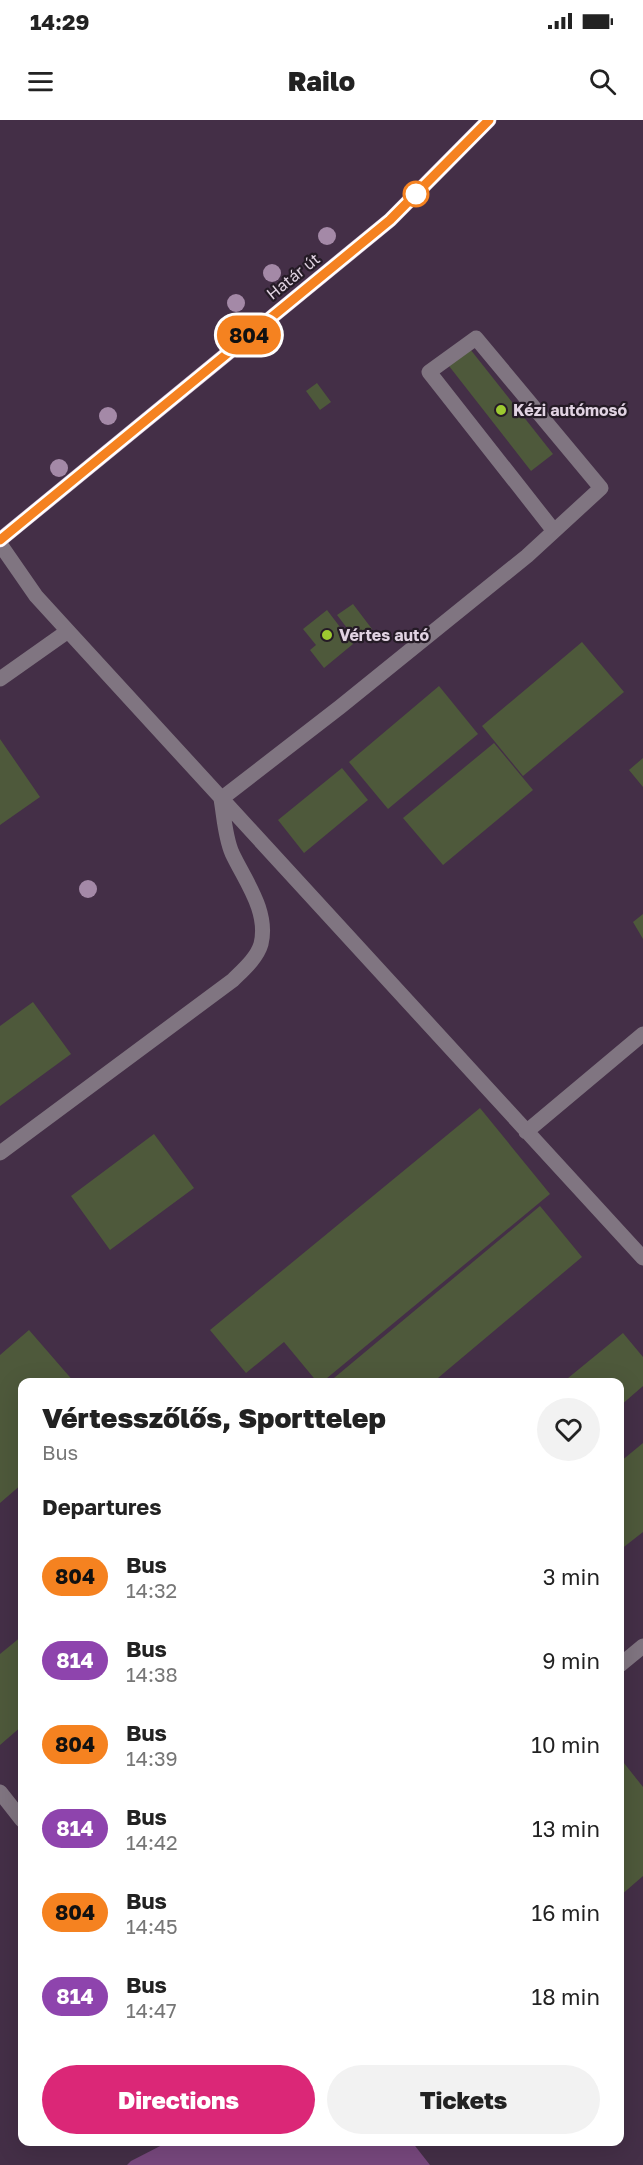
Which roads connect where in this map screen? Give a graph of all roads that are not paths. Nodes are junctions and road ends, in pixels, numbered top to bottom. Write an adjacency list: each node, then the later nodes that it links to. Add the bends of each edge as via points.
1 (489, 120): 3 (main road, Határ út, via 390,220)
2 (554, 531): 2 (lane, via 429,372 476,338 601,488); 6 (lane, via 416,646)
3 (0, 542): 4 (lane, via 36,596)
4 (68, 632): 5 (lane); 6 (lane)
5 (0, 679)
6 (221, 799): 8 (lane); 9 (lane, via 231,850 257,901 261,922 261,944 250,962 233,980)
7 (643, 1034): 8 (lane)
8 (526, 1132): 10 (lane)
9 (0, 1153)
10 (643, 1258)
11 (643, 1646): 12 (lane)
12 (624, 1662)
13 (0, 1792): 14 (lane)
14 (18, 1815)

